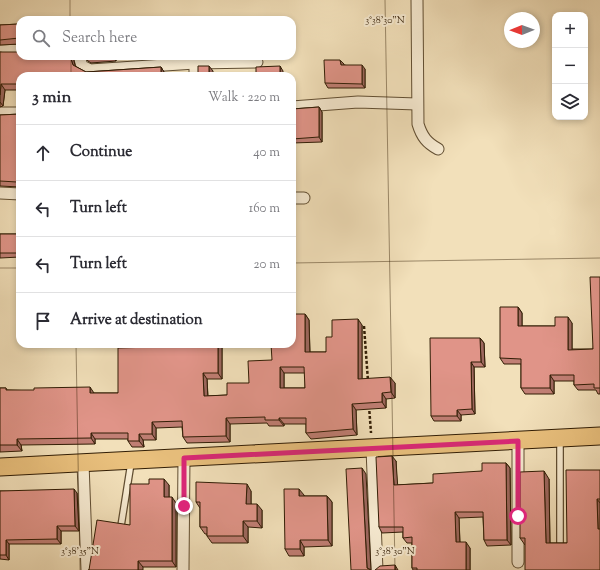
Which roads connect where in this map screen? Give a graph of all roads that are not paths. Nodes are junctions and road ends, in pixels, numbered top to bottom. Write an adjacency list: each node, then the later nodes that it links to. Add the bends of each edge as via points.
1 (418, 0): 8 (street)
2 (16, 50): 3 (street)
3 (0, 51)
4 (80, 60): 6 (street, via 82,66 90,70)
5 (257, 62): 6 (street)
6 (195, 63): 7 (street)
7 (196, 72)
8 (417, 104): 9 (street, via 358,102); 12 (street, via 421,134 428,143)
9 (296, 107)
10 (16, 112): 11 (street)
11 (0, 113)
12 (438, 149)
13 (0, 193): 14 (street)
14 (16, 194)
15 (296, 198): 16 (street)
16 (304, 198)
17 (600, 436): 18 (main road)
18 (560, 439): 19 (main road); 26 (lane)
19 (518, 441): 20 (main road); 27 (street)
20 (372, 449): 21 (main road); 30 (street)
21 (184, 458): 22 (main road); 29 (street)
22 (131, 461): 23 (main road); 25 (lane)
23 (83, 463): 24 (main road); 28 (street)
24 (0, 467)
25 (121, 526)
26 (560, 545)
27 (518, 562)
28 (87, 570)
29 (182, 570)
30 (377, 570)

